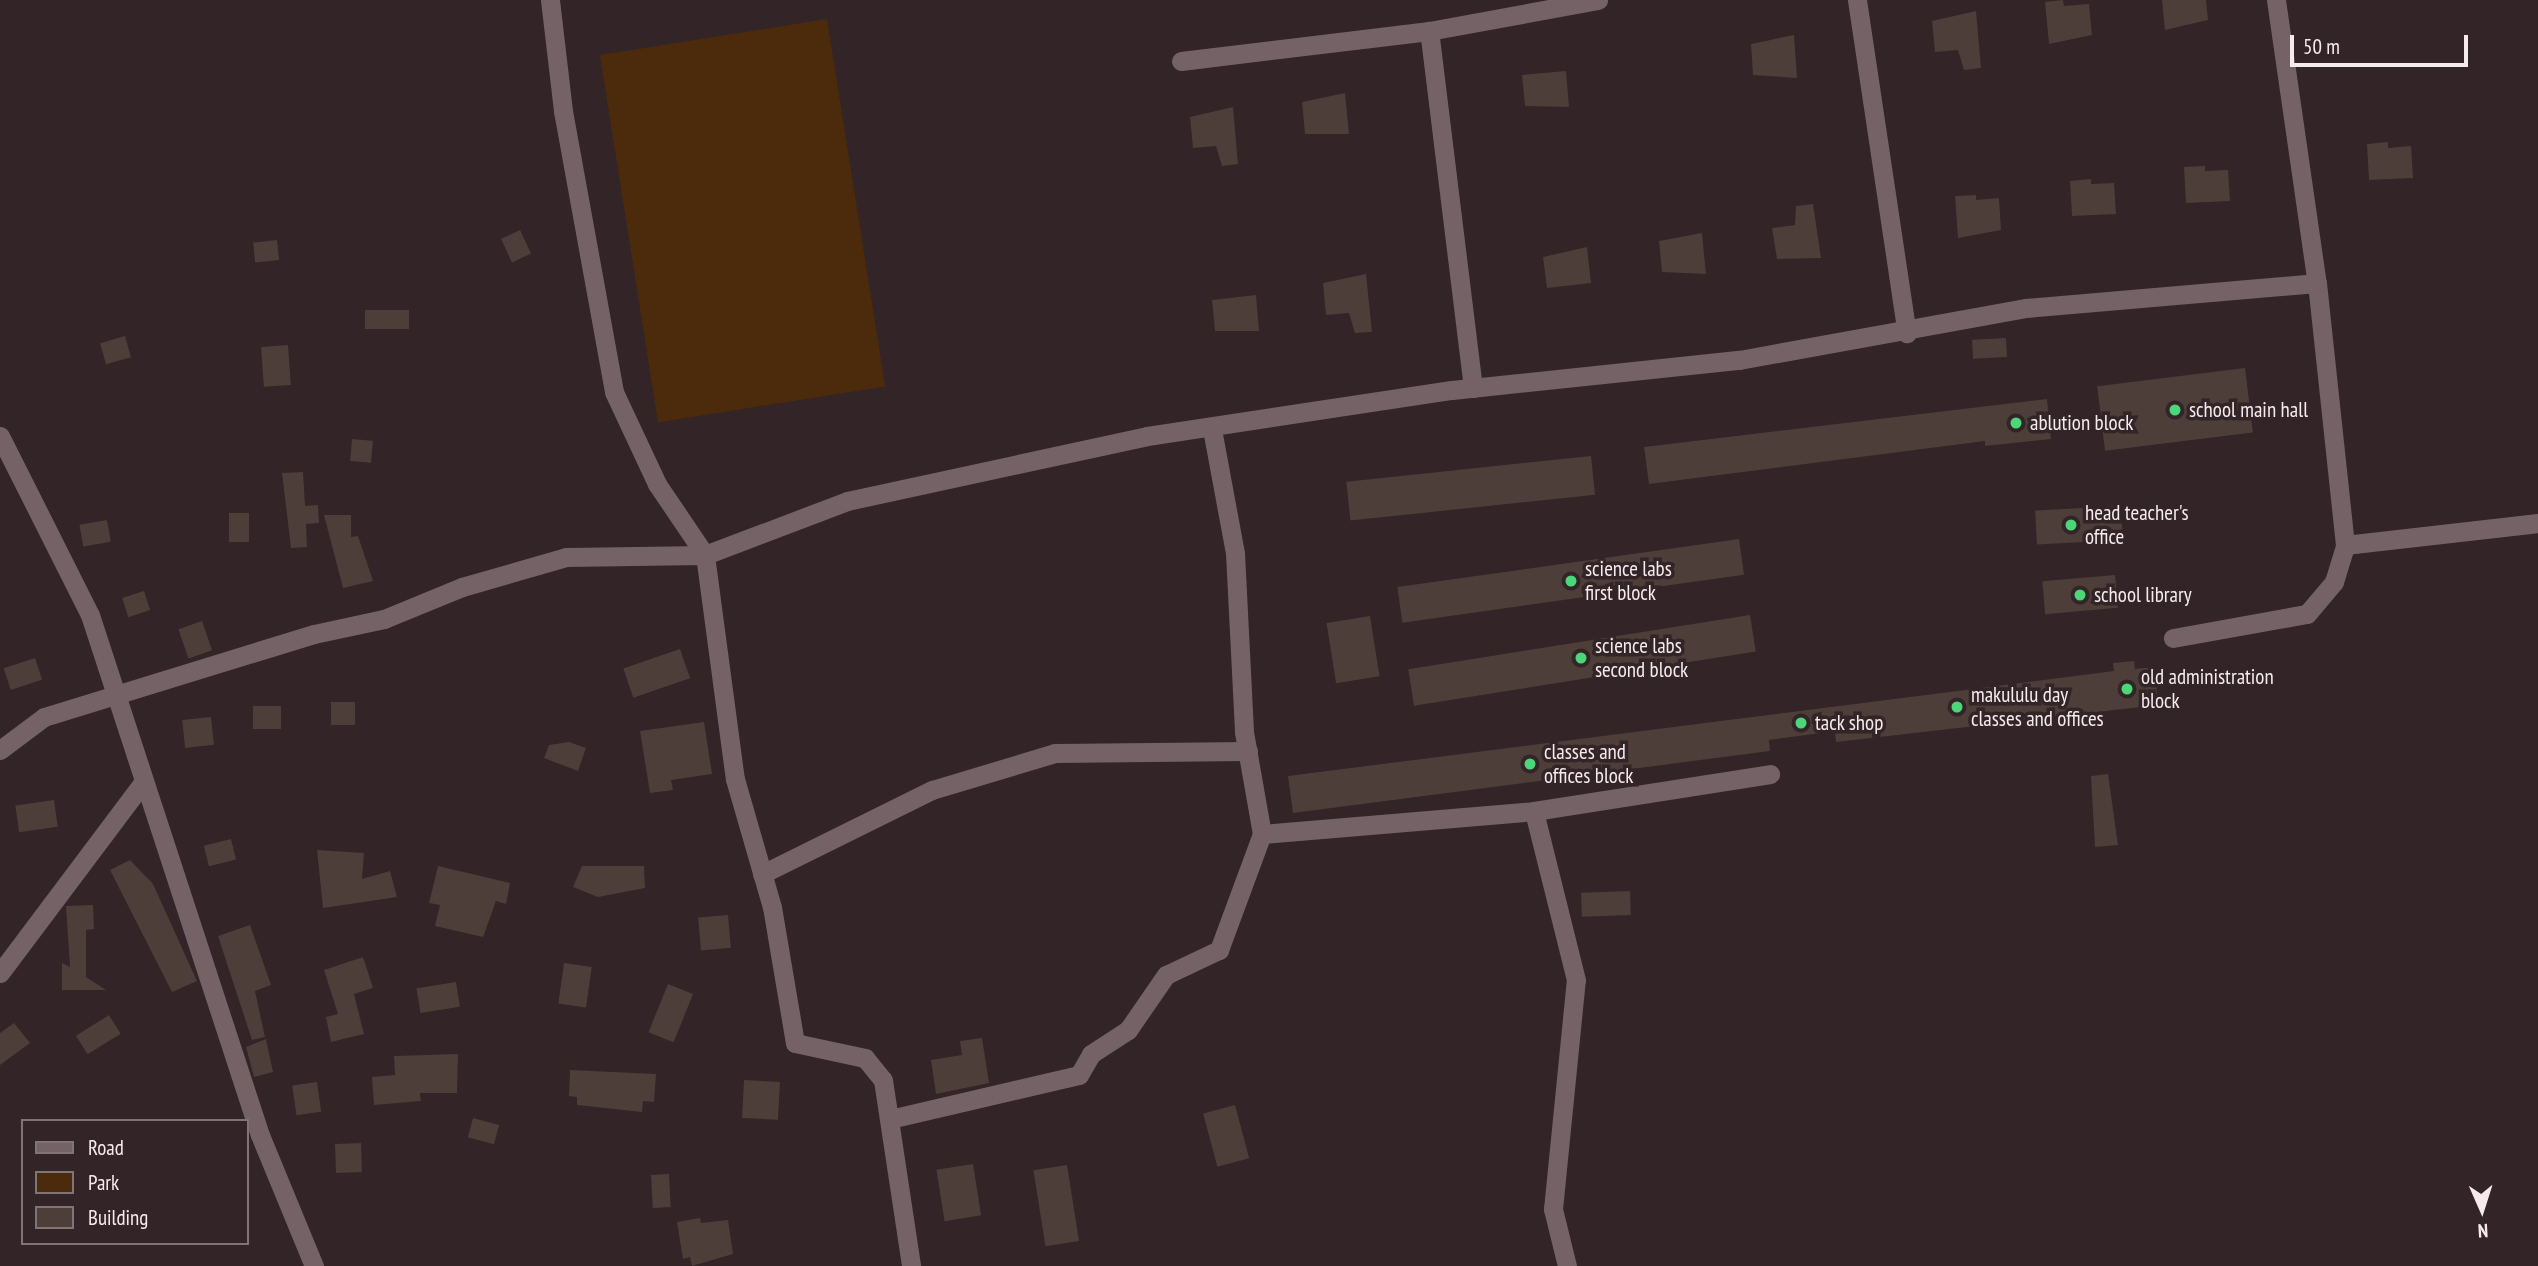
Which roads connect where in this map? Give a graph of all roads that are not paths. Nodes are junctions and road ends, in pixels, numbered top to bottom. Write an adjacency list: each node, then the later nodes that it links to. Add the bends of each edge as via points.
1 (550, 0): 14 (street, via 563,111 614,391 657,484)
2 (1598, 0): 5 (street)
3 (1857, 0): 8 (street)
4 (2276, 0): 7 (street)
5 (1429, 31): 6 (street); 9 (street)
6 (1181, 61)
7 (2318, 283): 8 (street, via 2026,308); 13 (street)
8 (1907, 333): 9 (street, via 1739,360)
9 (1473, 388): 10 (street)
10 (1212, 429): 14 (street, via 1147,436 846,501); 18 (street, via 1235,553)
11 (0, 436): 16 (street, via 90,615)
12 (2538, 523): 13 (street)
13 (2345, 545): 15 (street, via 2334,582 2307,614)
14 (705, 555): 16 (street, via 566,557); 23 (street, via 735,779)
15 (2173, 638)
16 (115, 699): 17 (street, via 44,718); 20 (street)
17 (0, 750)
18 (1248, 751): 22 (street); 23 (street, via 1055,753 932,790)
19 (1770, 774): 21 (street)
20 (142, 784): 24 (street); 26 (street, via 260,1135)
21 (1534, 811): 22 (street); 28 (street, via 1576,979 1553,1209)
22 (1262, 834): 25 (street, via 1219,950 1166,975 1128,1030 1091,1054 1079,1075)
23 (762, 874): 25 (street, via 795,1043 865,1058 883,1080)
24 (0, 973)
25 (890, 1119): 27 (street)
26 (314, 1266)
27 (911, 1266)
28 (1567, 1266)

